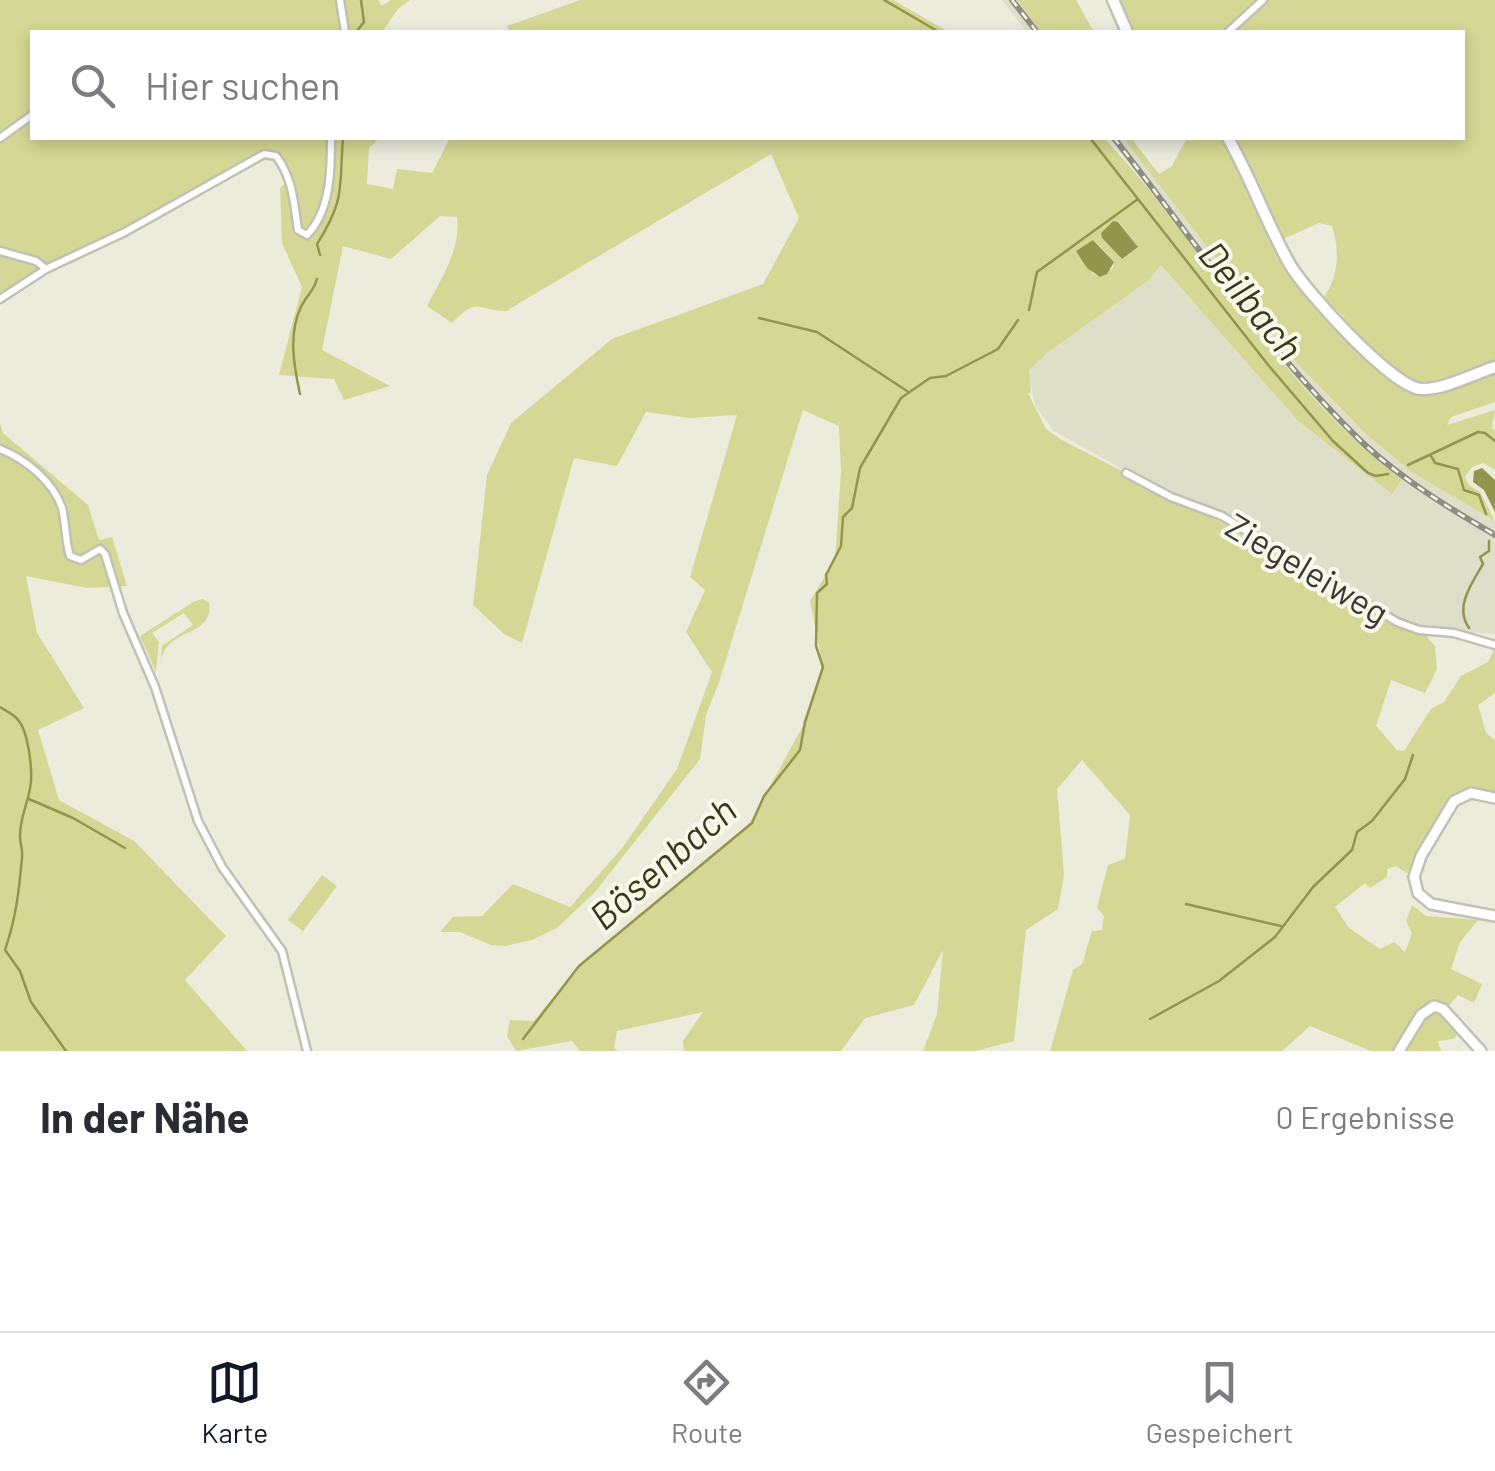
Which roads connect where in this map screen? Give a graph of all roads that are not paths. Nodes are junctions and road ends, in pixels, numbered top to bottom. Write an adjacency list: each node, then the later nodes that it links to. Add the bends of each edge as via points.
1 (340, 0): 4 (street)
2 (1113, 0): 5 (main road)
3 (1263, 0): 6 (street)
4 (344, 30)
5 (1126, 30)
6 (1230, 30)
7 (30, 116): 8 (street)
8 (0, 138)
9 (332, 140): 12 (street, via 330,187 308,236 298,230 283,166 264,154)
10 (1229, 140): 14 (main road, via 1289,264 1393,376 1427,388)
11 (0, 251): 12 (street)
12 (46, 269): 13 (street)
13 (0, 300)
14 (1495, 367)
15 (0, 449): 20 (street, via 32,467 56,497 70,556 80,560 100,549 105,554 198,821 282,951)
16 (1126, 473): 17 (street, Ziegeleiweg, via 1222,516 1397,622)
17 (1495, 645)
18 (1495, 798): 19 (street, via 1471,793 1454,801 1414,877 1418,893 1431,904)
19 (1495, 916)
20 (306, 1051)
21 (1399, 1051): 22 (street, via 1421,1014 1434,1006)
22 (1481, 1051)

